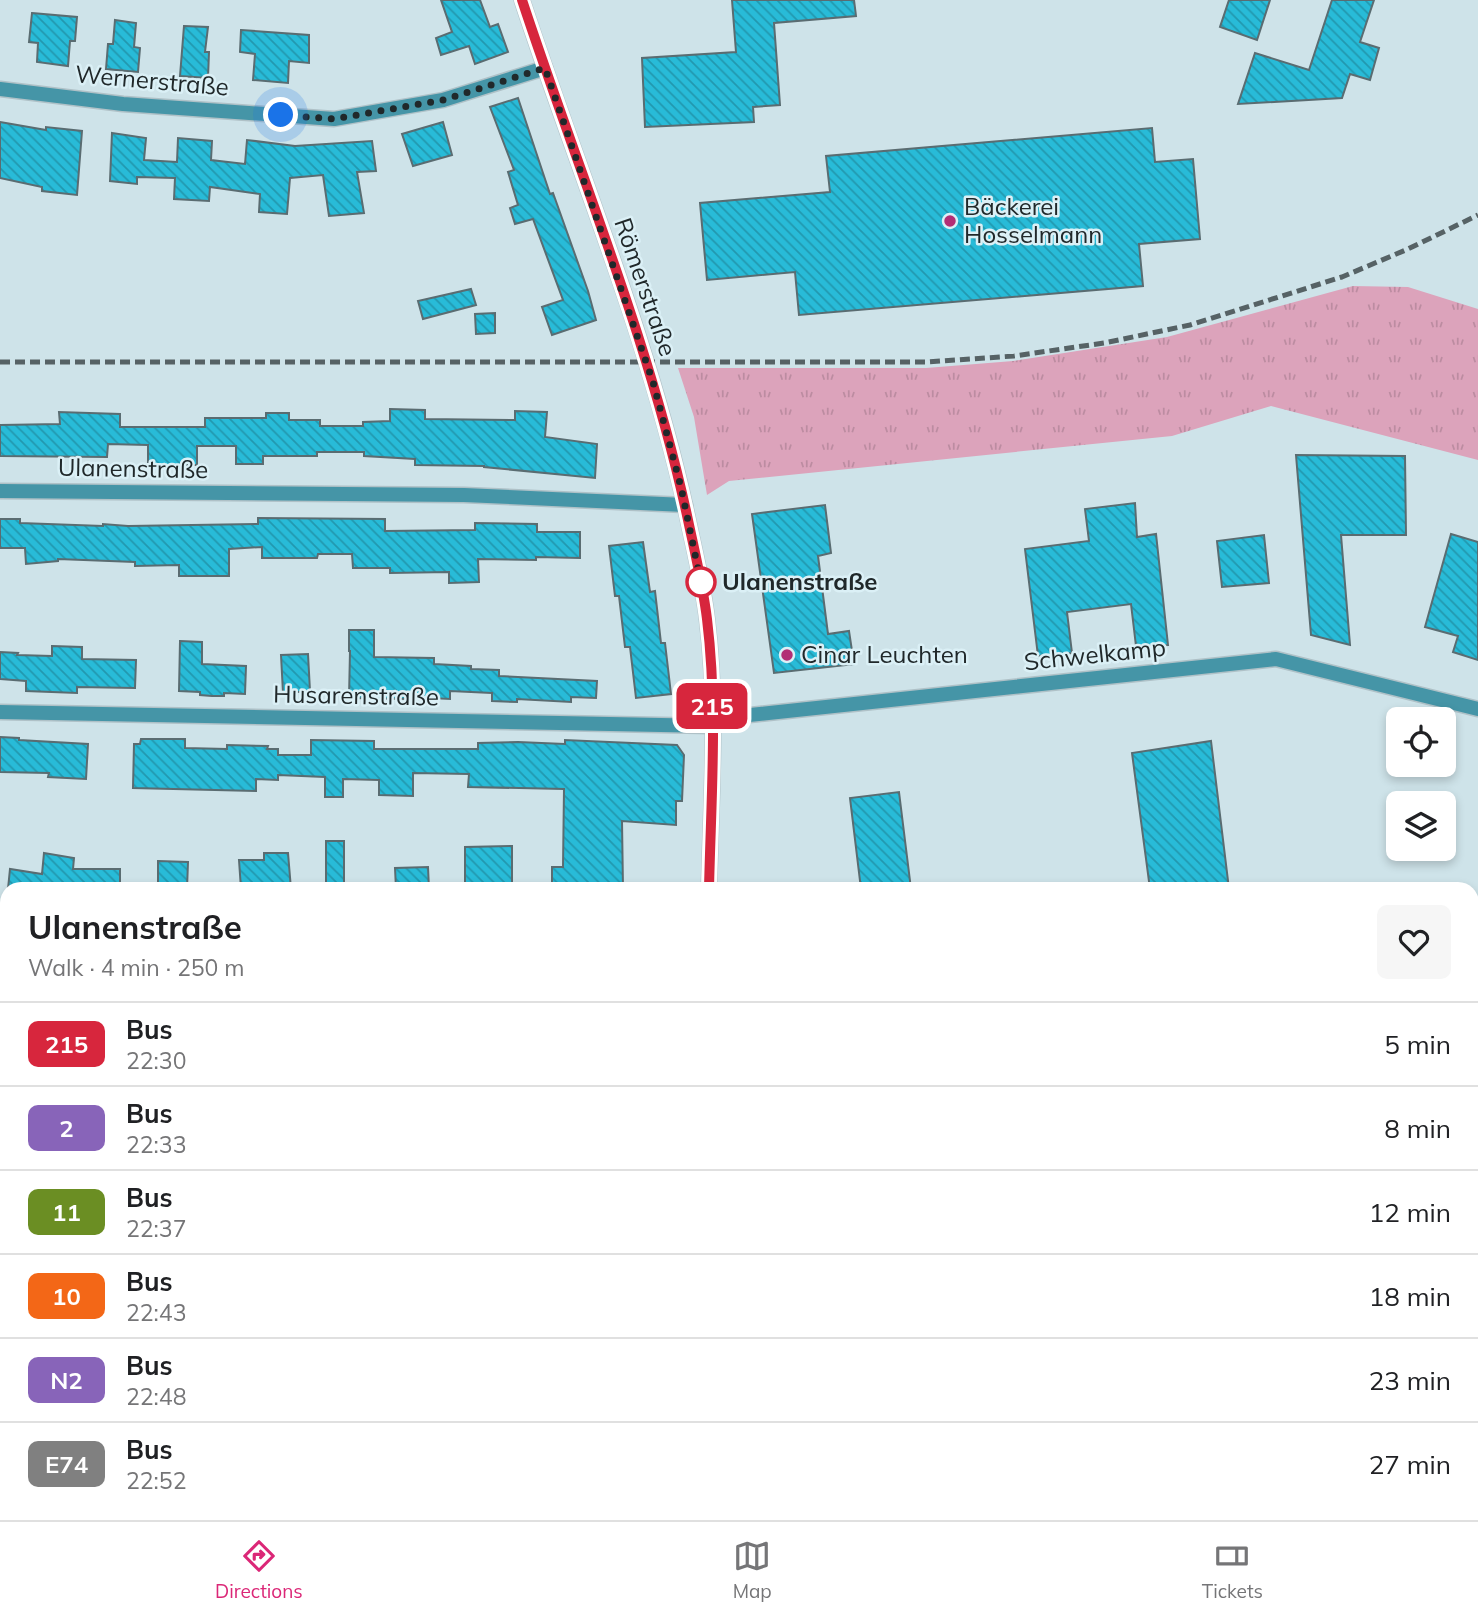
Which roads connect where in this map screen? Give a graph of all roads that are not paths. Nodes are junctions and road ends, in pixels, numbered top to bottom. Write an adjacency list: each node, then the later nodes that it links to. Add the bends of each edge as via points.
1 (522, 0): 2 (main road, Römerstraße)
2 (545, 68): 3 (street, Wernerstraße, via 443,100 334,119 122,104); 5 (main road, Römerstraße, via 647,363)
3 (0, 89)
4 (0, 491): 5 (street, Ulanenstraße, via 464,495)
5 (685, 505): 8 (main road, Römerstraße, via 707,617)
6 (1478, 709): 8 (street, Schwelkamp, via 1276,659)
7 (0, 712): 8 (street, Husarenstraße)
8 (712, 723): 9 (main road, Römerstraße)
9 (709, 882)

